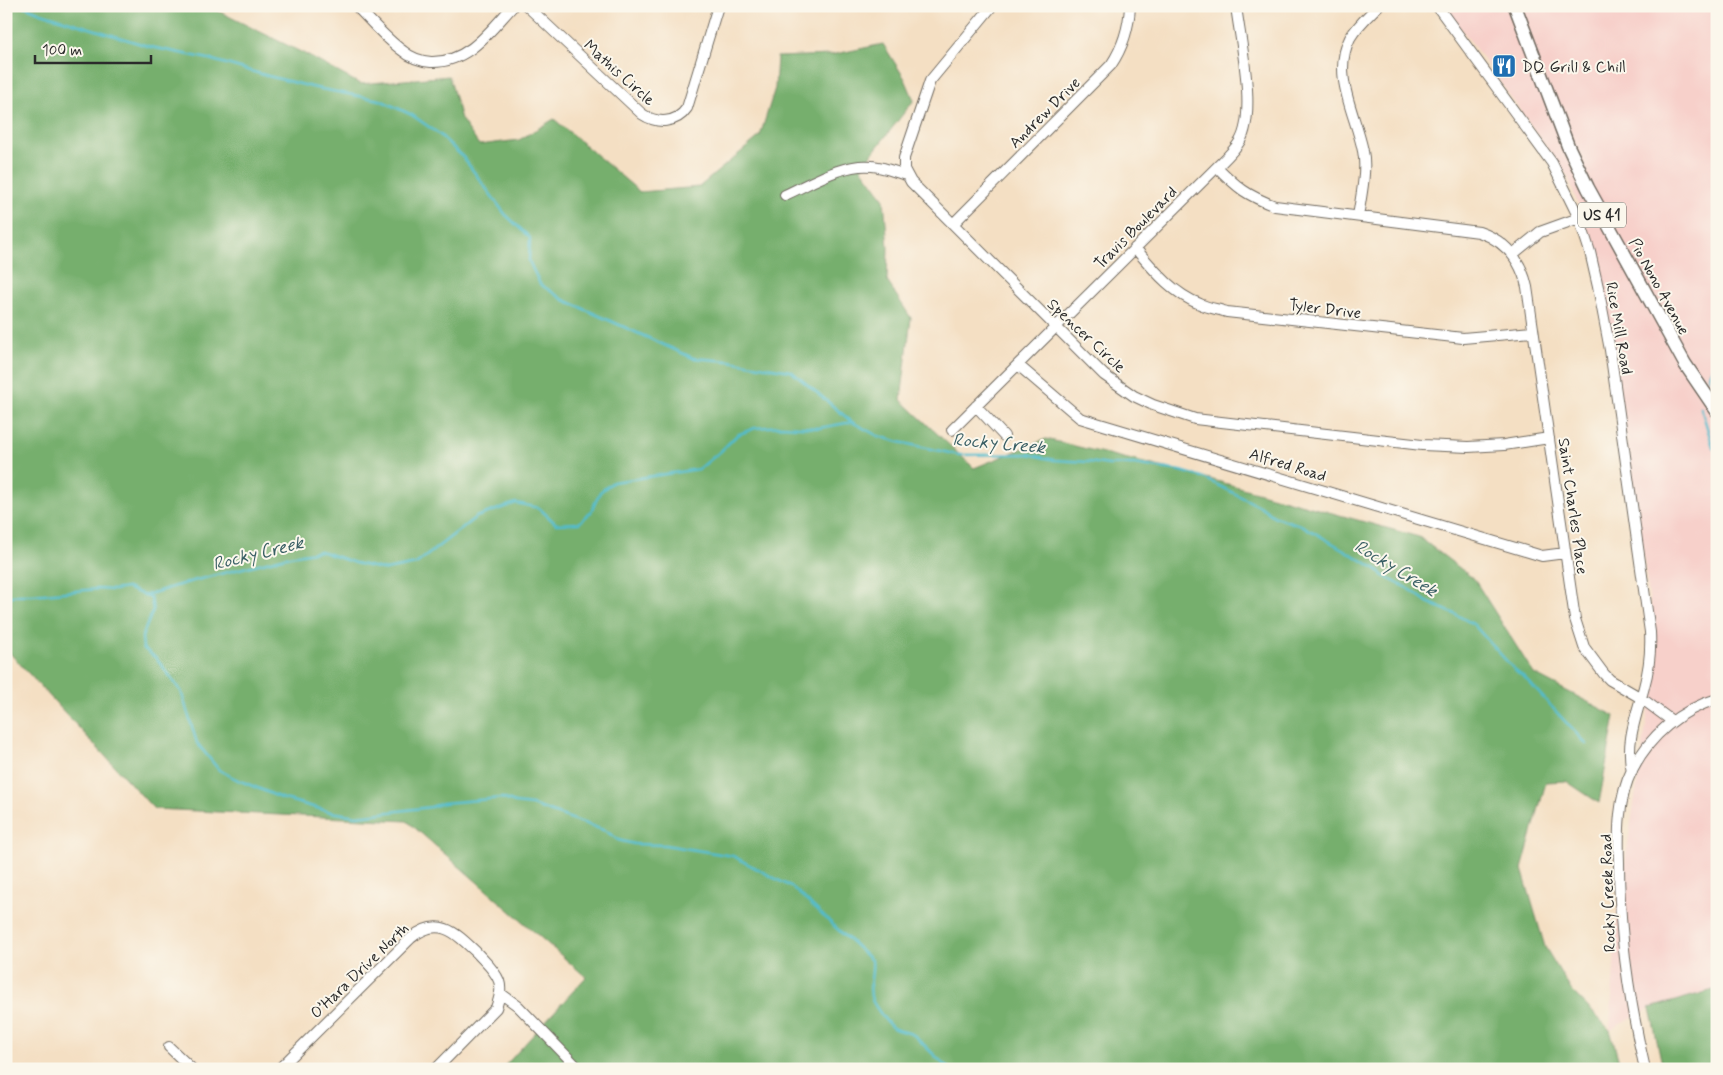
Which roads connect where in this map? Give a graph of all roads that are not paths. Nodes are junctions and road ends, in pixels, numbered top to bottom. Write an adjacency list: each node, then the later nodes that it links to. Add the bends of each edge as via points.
1 (513, 6): 10 (street, via 469,51 450,60 436,62 419,60 402,51)
2 (527, 6): 3 (street, Mathis Circle, via 642,114 660,121 676,118 687,108)
3 (718, 6)
4 (992, 6): 12 (street, via 930,81 904,158)
5 (1130, 6): 16 (street, Andrew Drive, via 1125,38 1111,65)
6 (1236, 6): 11 (street, Travis Boulevard, via 1248,103 1247,121 1241,140)
7 (1378, 6): 14 (street, via 1351,37 1343,64 1346,89 1364,152)
8 (1437, 6): 15 (street, Rice Mill Road, via 1552,163)
9 (1515, 6): 23 (main road, Pio Nono Avenue / US 41, via 1568,146 1588,188 1685,364)
10 (358, 7)
11 (1217, 167): 14 (street, Saint Charles Place, via 1239,189 1275,206); 17 (street, Travis Boulevard)
12 (906, 175): 13 (street, via 873,166 851,167); 16 (street, Spencer Circle)
13 (785, 195)
14 (1358, 216): 18 (street, Saint Charles Place, via 1479,232 1502,243)
15 (1579, 218): 18 (street, via 1540,232); 28 (street, Rice Mill Road, via 1590,252 1610,350 1650,632)
16 (953, 224): 19 (street, Spencer Circle)
17 (1135, 248): 19 (street, Travis Boulevard); 20 (street, Tyler Drive, via 1183,296 1227,312 1462,338)
18 (1513, 254): 20 (street, Saint Charles Place, via 1526,280)
19 (1056, 328): 21 (street, Travis Boulevard); 26 (street, Spencer Circle, via 1118,386 1162,410 1195,419 1468,448)
20 (1533, 332): 26 (street, Saint Charles Place)
21 (1018, 365): 22 (street, Travis Boulevard); 27 (street, Alfred Road, via 1080,418 1542,556)
22 (976, 406): 24 (street, Travis Boulevard); 25 (street)
23 (1717, 411)
24 (952, 430)
25 (1004, 436)
26 (1549, 438): 27 (street, Saint Charles Place)
27 (1565, 553): 28 (street, Saint Charles Place, via 1575,619 1584,647 1610,680)
28 (1641, 698): 30 (street, Saint Charles Place); 31 (street, Rice Mill Road, via 1629,749)
29 (1717, 698): 30 (street, Rocky Creek Road, via 1693,707)
30 (1672, 722): 31 (street, Rocky Creek Road, via 1652,741)
31 (1632, 771): 38 (street, Rocky Creek Road, via 1620,818 1619,894 1627,980)
32 (500, 993): 35 (street, O’Hara Drive North, via 495,973 458,934 445,928 425,929 411,938); 36 (street, via 496,1008); 37 (street, via 518,1006)
33 (169, 1046): 34 (street)
34 (192, 1069)
35 (279, 1069)
36 (436, 1069)
37 (579, 1069)
38 (1645, 1069)

